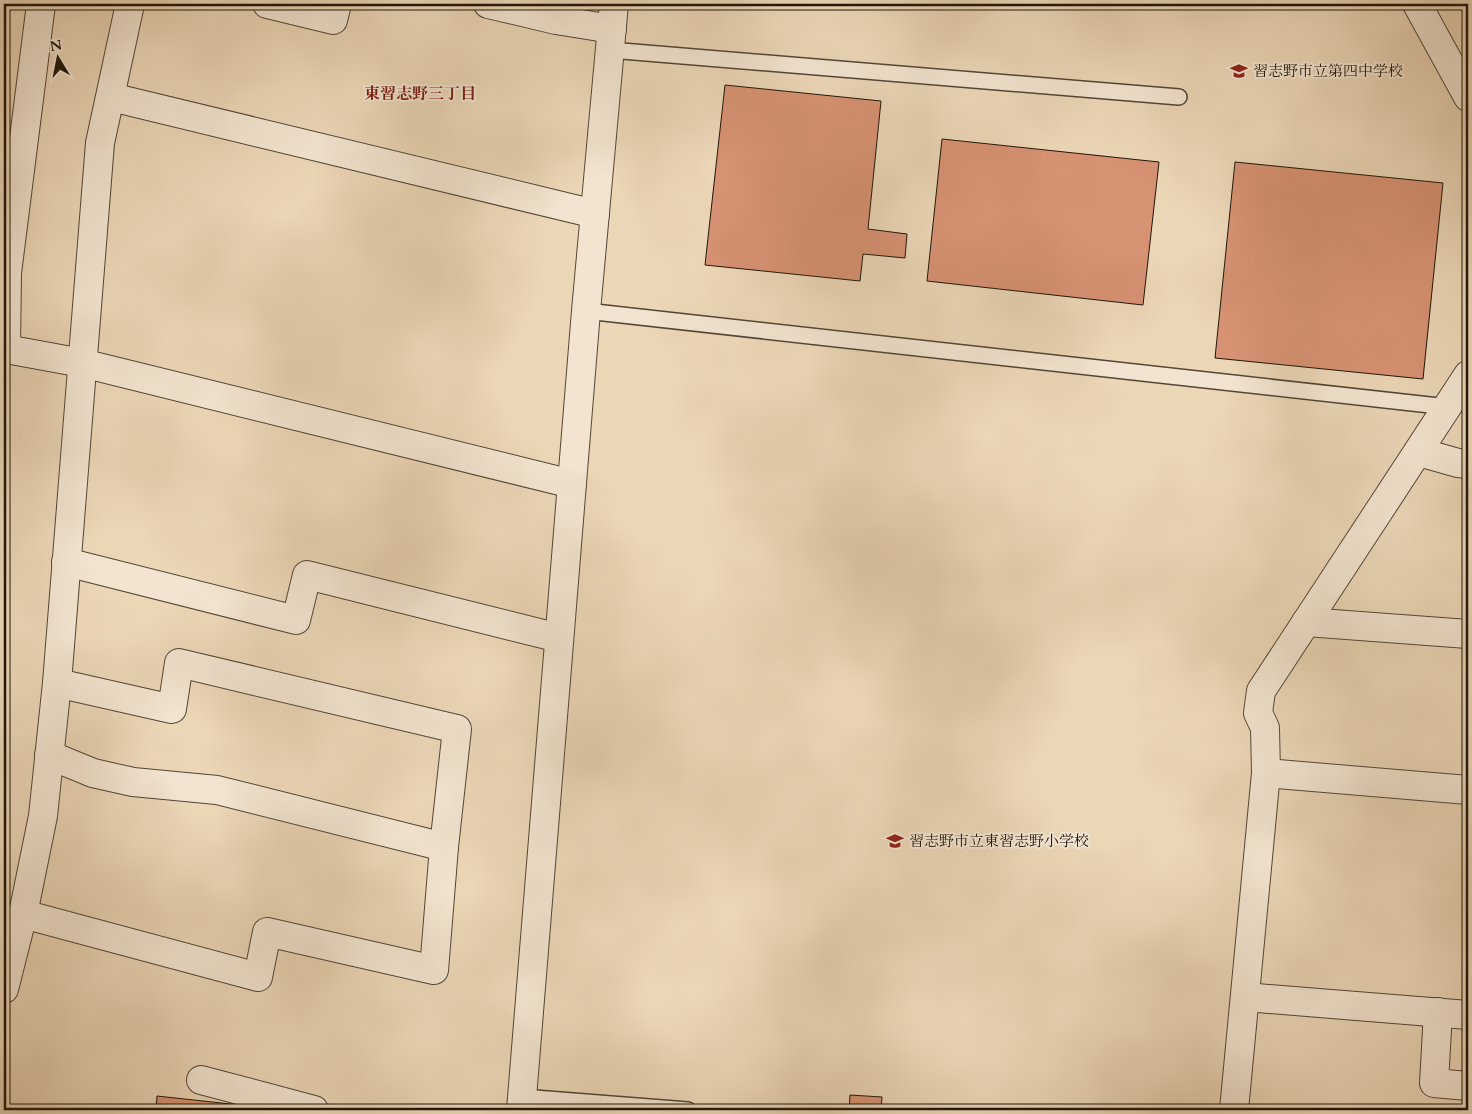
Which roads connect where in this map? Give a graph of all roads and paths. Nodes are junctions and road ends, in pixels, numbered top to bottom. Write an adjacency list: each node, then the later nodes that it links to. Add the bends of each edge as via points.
1 (40, 4): 12 (street)
2 (130, 4): 8 (street)
3 (267, 4): 4 (street, via 333,20)
4 (337, 4)
5 (488, 4): 7 (street, via 556,20)
6 (1417, 4): 9 (street)
7 (612, 28): 10 (lane); 11 (street)
8 (111, 97): 11 (street); 14 (street, via 100,142)
9 (1468, 97)
10 (1179, 98)
11 (595, 214): 13 (street)
12 (5, 272): 14 (street, via 6,349)
13 (586, 311): 16 (lane); 19 (street)
14 (82, 363): 19 (street); 20 (street)
15 (1468, 375): 16 (street)
16 (1448, 407): 17 (street)
17 (1419, 452): 18 (street); 21 (street)
18 (1468, 464)
19 (572, 484): 23 (street)
20 (66, 562): 23 (street, via 296,620 307,575); 24 (street)
21 (1306, 622): 22 (street); 26 (street, via 1261,691 1258,713 1265,728)
22 (1468, 634)
23 (559, 638): 36 (street)
24 (57, 683): 25 (street); 28 (street, via 172,709 179,662 457,728)
25 (50, 755): 28 (street, via 93,773 134,782 218,790); 29 (street, via 43,816)
26 (1266, 773): 27 (street); 31 (street)
27 (1468, 790)
28 (444, 847): 29 (street, via 434,970 267,932 258,977)
29 (23, 914): 30 (street)
30 (4, 990)
31 (1245, 997): 32 (street); 39 (street)
32 (1438, 1012): 33 (street); 35 (street, via 1434,1083)
33 (1468, 1015)
34 (201, 1080): 37 (street)
35 (1468, 1086)
36 (522, 1104): 38 (lane)
37 (314, 1110)
38 (688, 1110)
39 (1234, 1110)

